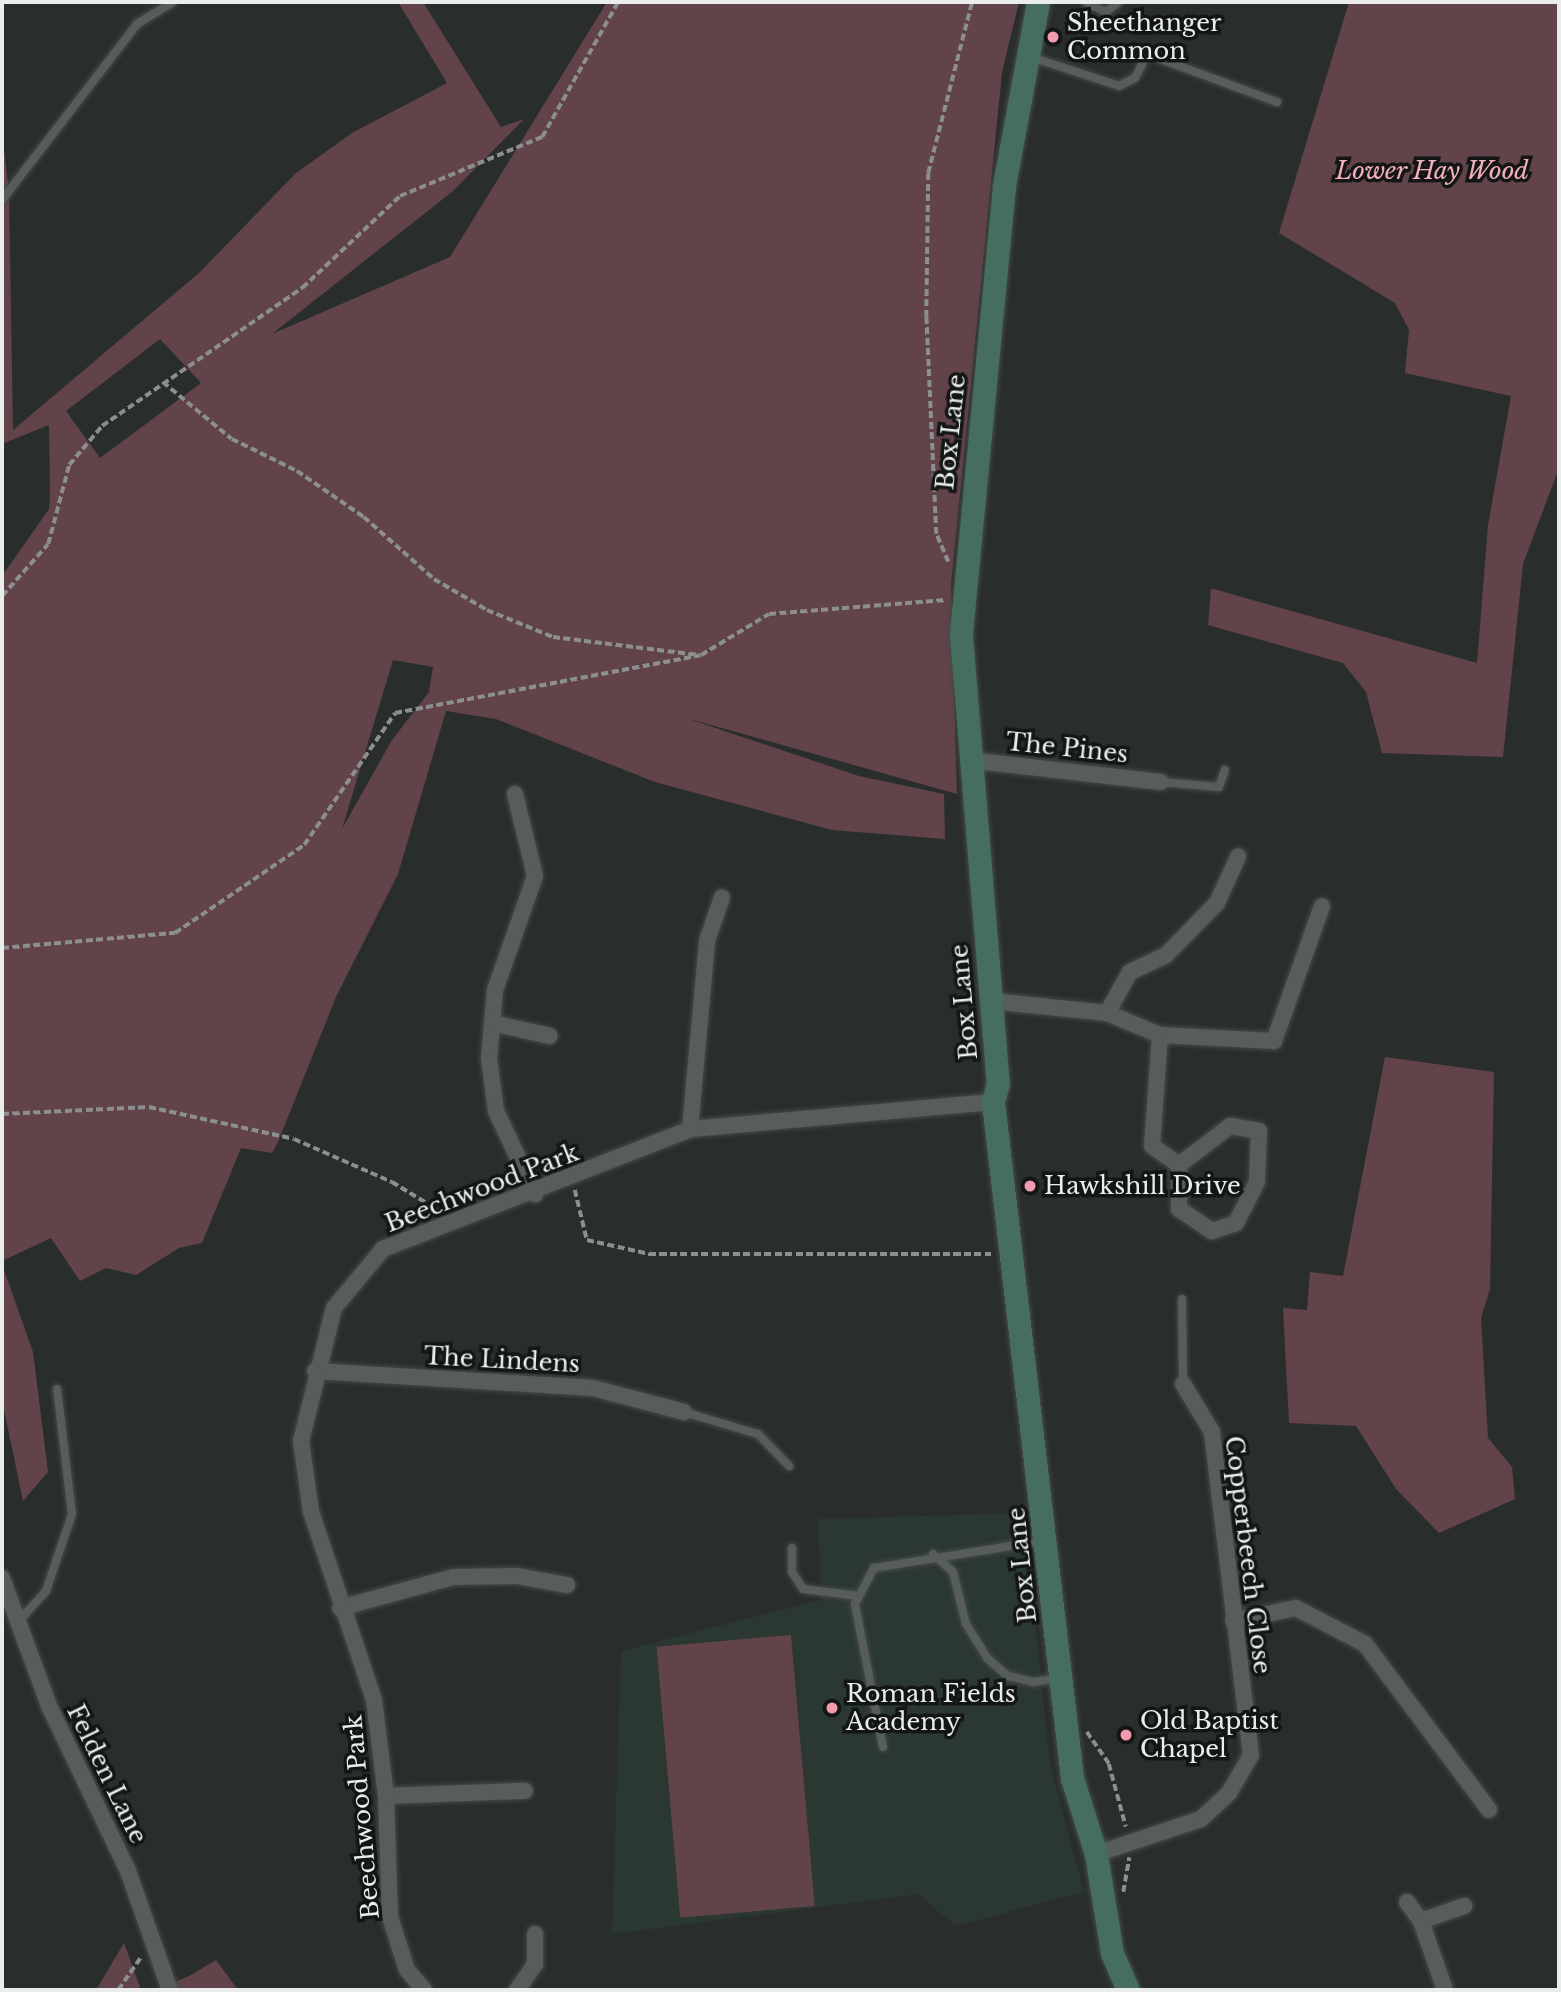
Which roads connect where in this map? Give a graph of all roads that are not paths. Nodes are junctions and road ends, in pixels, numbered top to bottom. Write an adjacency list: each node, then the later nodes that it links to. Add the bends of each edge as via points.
1 (173, 2): 7 (lane, via 136,24)
2 (1038, 2): 5 (main road, Box Lane)
3 (1086, 2): 4 (lane, via 1105,12)
4 (1119, 2)
5 (1028, 56): 6 (lane, via 1119,86 1135,78 1147,54); 8 (main road, Box Lane, via 1004,186 962,598)
6 (1277, 102)
7 (2, 200)
8 (968, 760): 10 (street, The Pines); 15 (main road, Box Lane)
9 (1225, 770): 10 (lane, via 1219,787)
10 (1161, 782)
11 (515, 794): 17 (street, via 535,876 495,990)
12 (1238, 857): 16 (street, via 1217,903 1166,955 1130,972)
13 (722, 897): 21 (street, via 707,941)
14 (1322, 906): 18 (street, via 1274,1041)
15 (991, 1001): 16 (street); 20 (main road, Box Lane, via 998,1083)
16 (1107, 1013): 18 (street)
17 (492, 1023): 19 (street); 23 (street, via 496,1111)
18 (1160, 1035): 22 (street, via 1152,1146)
19 (550, 1036)
20 (993, 1101): 21 (street, Beechwood Park); 30 (main road, Box Lane)
21 (690, 1129): 23 (street, Beechwood Park)
22 (1179, 1165): 22 (street, via 1179,1209 1212,1231 1236,1223 1256,1182 1259,1131 1230,1126)
23 (534, 1194): 25 (street, Beechwood Park, via 383,1249 334,1308)
24 (1182, 1299): 26 (lane)
25 (315, 1371): 28 (street, The Lindens, via 593,1388); 36 (street, Beechwood Park, via 301,1441 311,1512)
26 (1183, 1384): 37 (street, Copperbeech Close, via 1212,1433)
27 (57, 1389): 38 (lane, via 72,1514 46,1591)
28 (684, 1412): 29 (lane, via 758,1434)
29 (789, 1466)
30 (1046, 1541): 32 (lane); 40 (main road, Box Lane)
31 (792, 1548): 35 (lane, via 792,1572 803,1589)
32 (933, 1554): 35 (lane, via 874,1568); 40 (lane, via 953,1572 966,1624 987,1658 1008,1676)
33 (2, 1578): 38 (street, Felden Lane)
34 (567, 1585): 36 (street, via 517,1576 453,1577)
35 (859, 1596): 41 (lane, via 855,1604)
36 (340, 1608): 43 (street, Beechwood Park, via 374,1700)
37 (1234, 1621): 44 (street, via 1296,1608 1365,1644); 45 (street, Copperbeech Close, via 1251,1755 1229,1793 1201,1819)
38 (18, 1622): 39 (street); 50 (street, Felden Lane)
39 (2, 1630)
40 (1062, 1688): 45 (main road, Box Lane, via 1072,1778)
41 (883, 1747)
42 (525, 1791): 43 (street)
43 (386, 1796): 51 (street, Beechwood Park, via 390,1917 407,1970)
44 (1489, 1810)
45 (1096, 1854): 53 (main road, Box Lane, via 1112,1953)
46 (1407, 1902): 48 (street)
47 (1464, 1906): 48 (street)
48 (1421, 1921): 54 (street)
49 (535, 1934): 52 (street, via 535,1964)
50 (170, 1990)
51 (424, 1990)
52 (517, 1990)
53 (1128, 1990)
54 (1445, 1990)

